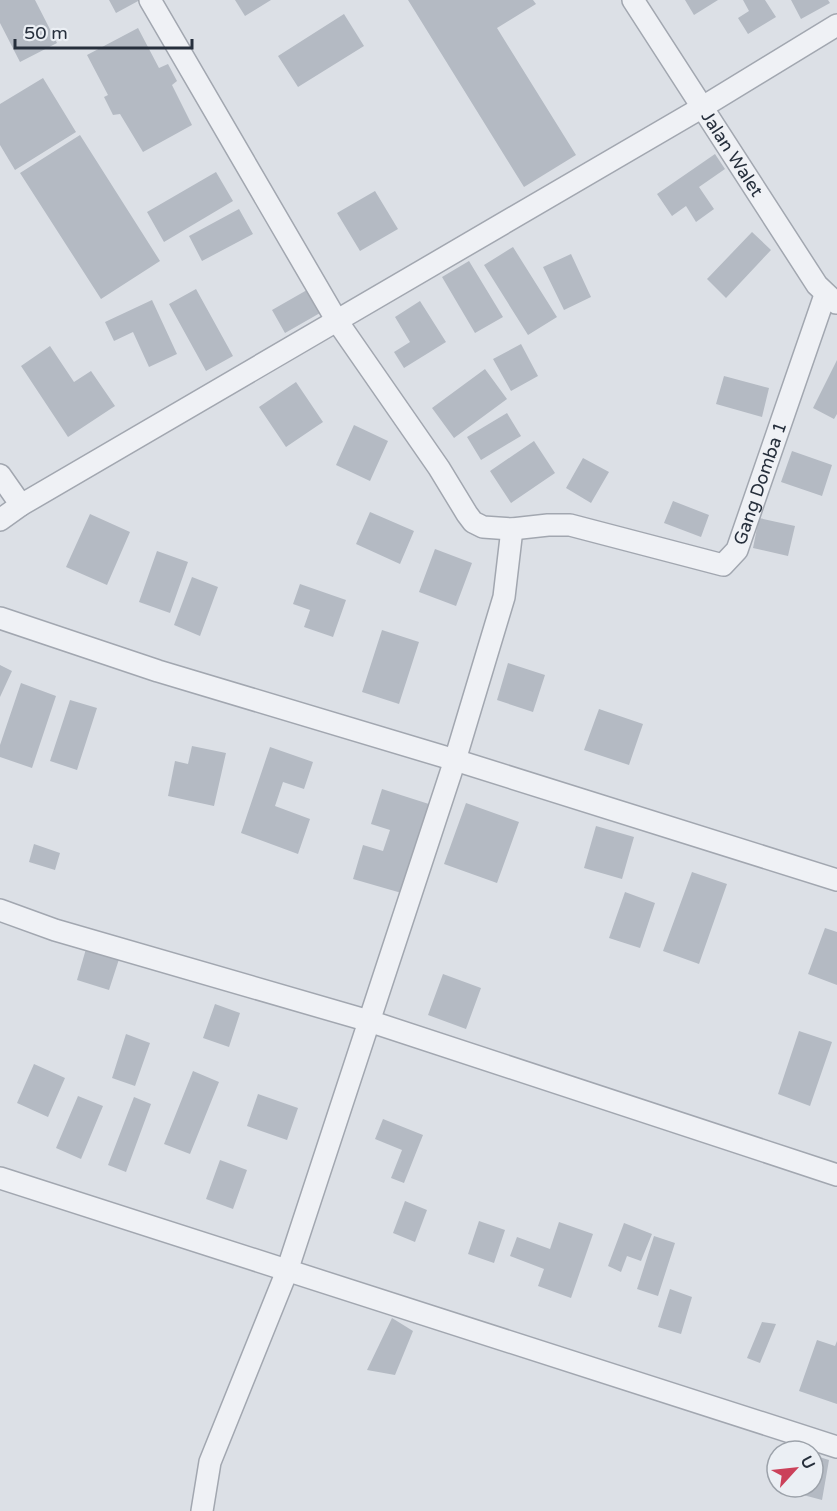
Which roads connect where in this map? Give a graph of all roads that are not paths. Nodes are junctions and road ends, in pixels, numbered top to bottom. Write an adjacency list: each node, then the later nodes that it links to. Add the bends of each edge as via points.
1 (150, 0): 6 (street)
2 (633, 0): 4 (street, Jalan Walet)
3 (837, 25): 4 (street)
4 (701, 108): 5 (street, Jalan Walet); 6 (street)
5 (831, 299): 10 (street, Gang Domba 1, via 737,550 723,565 570,525)
6 (337, 321): 8 (street); 10 (street, via 439,468 466,514 483,527)
7 (0, 475): 8 (street)
8 (21, 505): 9 (street)
9 (0, 520)
10 (512, 529): 12 (street, via 504,597)
11 (0, 618): 12 (street, via 158,671)
12 (454, 760): 13 (street); 15 (street)
13 (837, 880)
14 (0, 910): 15 (street, via 55,930)
15 (369, 1021): 16 (street); 18 (street)
16 (837, 1175)
17 (0, 1178): 18 (street)
18 (287, 1271): 19 (street); 20 (street, via 210,1462)
19 (837, 1447)
20 (202, 1511)

